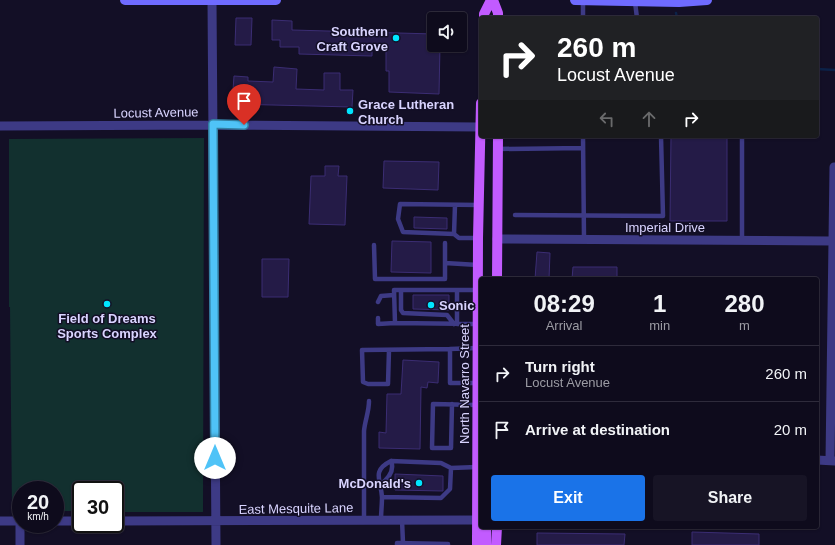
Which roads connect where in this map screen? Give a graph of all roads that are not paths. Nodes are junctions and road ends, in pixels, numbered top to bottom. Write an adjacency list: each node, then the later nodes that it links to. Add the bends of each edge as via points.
1 (125, 0): 7 (main road)
2 (276, 0): 7 (main road)
3 (492, 0): 9 (main road); 10 (main road)
4 (575, 0): 5 (main road)
5 (582, 0): 8 (main road); 11 (lane)
6 (703, 0): 8 (main road)
7 (212, 1): 13 (street)
8 (635, 1): 12 (lane)
9 (484, 16)
10 (498, 16)
11 (583, 16)
12 (637, 16)
13 (213, 124): 14 (street, Locust Avenue); 15 (street, Locust Avenue); 70 (street)
14 (0, 126)
15 (479, 127)
16 (480, 138): 25 (main road, North Navarro Street)
17 (498, 138): 22 (main road)
18 (583, 138): 21 (lane)
19 (661, 138): 27 (lane, via 663,216)
20 (742, 138): 32 (lane)
21 (583, 148): 22 (lane); 27 (lane)
22 (498, 149): 30 (main road)
23 (834, 167): 33 (street)
24 (455, 204): 25 (lane); 28 (lane); 28 (lane, via 400,204 398,219 403,232)
25 (479, 205): 29 (main road, North Navarro Street)
26 (515, 215): 27 (lane)
27 (584, 216): 31 (lane)
28 (454, 234): 29 (lane, via 459,238)
29 (478, 238): 37 (main road, North Navarro Street)
30 (497, 239): 31 (street, Imperial Drive); 38 (main road)
31 (584, 239): 32 (street, Imperial Drive)
32 (742, 240): 33 (street, Imperial Drive)
33 (833, 241): 45 (street)
34 (445, 243): 36 (lane)
35 (374, 245): 36 (lane, via 375,279 445,279)
36 (445, 263): 37 (lane)
37 (478, 265): 41 (main road, North Navarro Street)
38 (497, 277)
39 (401, 290): 40 (lane); 42 (lane, via 394,290); 47 (lane, via 401,310 404,313 447,315)
40 (457, 290): 41 (lane); 47 (lane)
41 (478, 290): 48 (main road, North Navarro Street)
42 (394, 295): 43 (lane, via 381,296); 46 (lane)
43 (378, 302)
44 (378, 318): 46 (lane, via 378,324)
45 (833, 321): 58 (street)
46 (395, 323): 47 (lane)
47 (456, 324): 48 (lane)
48 (478, 324): 49 (main road, North Navarro Street)
49 (478, 348): 50 (lane); 52 (main road, North Navarro Street)
50 (450, 349): 51 (lane); 52 (lane, via 450,383)
51 (388, 350): 51 (lane, via 362,350 363,382 388,384)
52 (477, 383): 55 (main road, North Navarro Street)
53 (369, 401): 63 (lane, via 364,431)
54 (452, 404): 54 (lane, via 433,404 432,448 451,448); 55 (lane)
55 (477, 405): 60 (main road, North Navarro Street)
56 (819, 460): 58 (street)
57 (391, 461): 59 (lane, via 441,463); 61 (lane, via 391,474); 61 (lane, via 383,465 378,472)
58 (832, 461)
59 (451, 468): 60 (lane); 62 (lane, via 450,489 441,498)
60 (479, 470): 66 (main road, North Navarro Street)
61 (380, 485): 62 (lane)
62 (382, 496): 64 (lane)
63 (364, 520): 64 (street, East Mesquite Lane); 70 (street, East Mesquite Lane)
64 (381, 520): 65 (street, East Mesquite Lane)
65 (402, 520): 66 (street, East Mesquite Lane); 74 (lane)
66 (477, 520): 78 (main road, North Navarro Street)
67 (0, 521): 68 (street)
68 (12, 521)
69 (124, 521): 70 (street, East Mesquite Lane)
70 (216, 522): 76 (street)
71 (486, 529): 79 (main road)
72 (497, 529): 80 (main road)
73 (20, 533): 75 (street)
74 (400, 544): 77 (lane)
75 (20, 545)
76 (216, 545)
77 (448, 545)
78 (477, 545)
79 (486, 545)
80 (496, 545)

